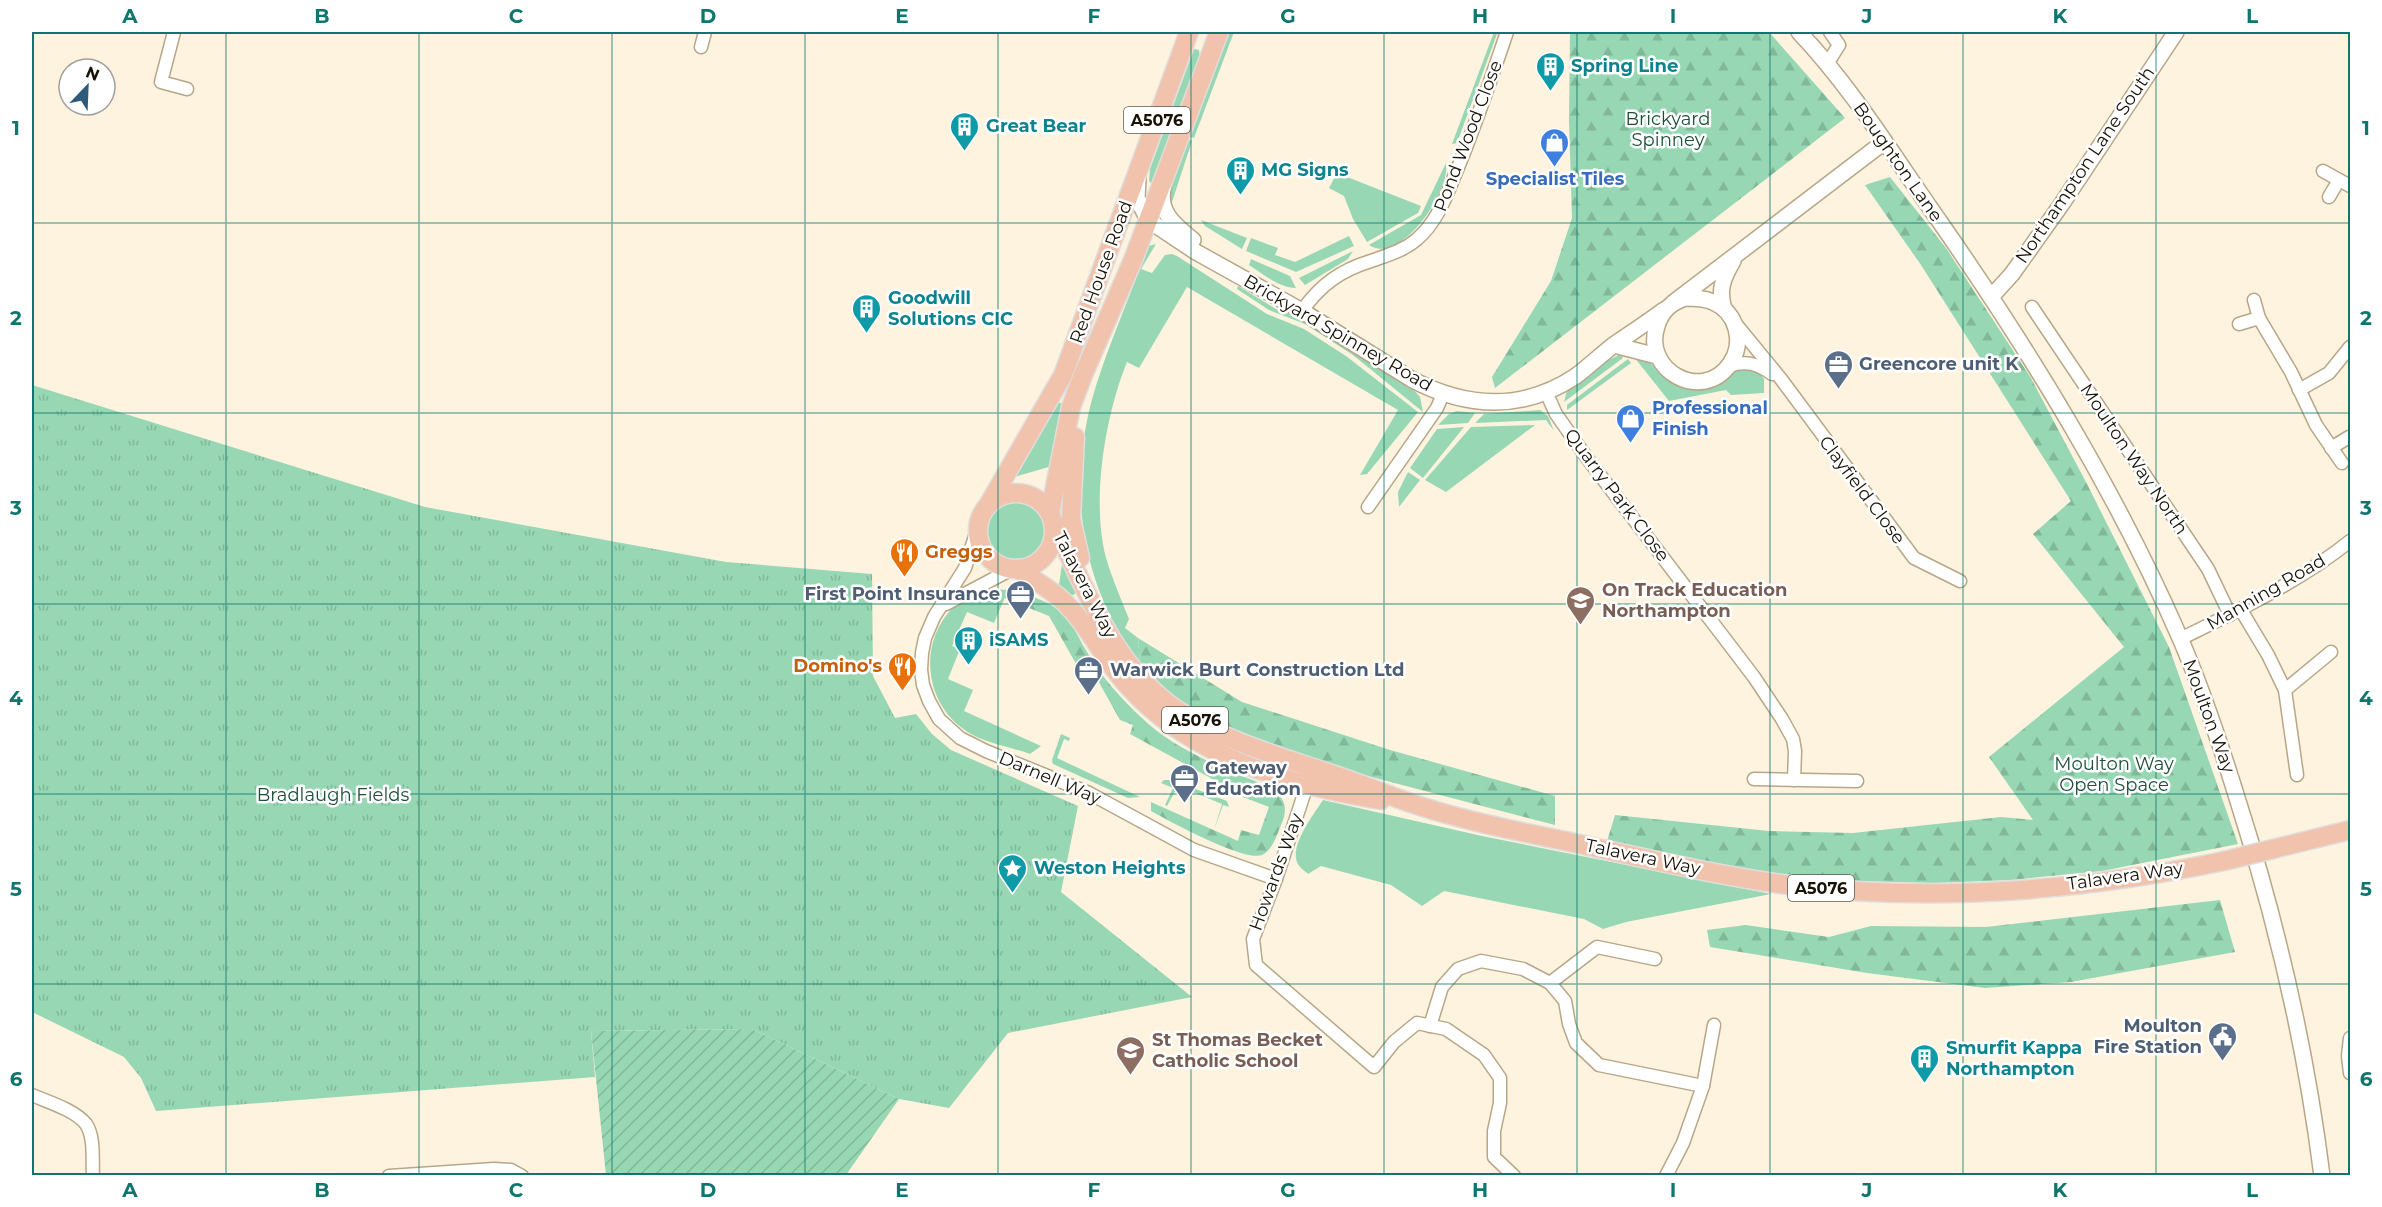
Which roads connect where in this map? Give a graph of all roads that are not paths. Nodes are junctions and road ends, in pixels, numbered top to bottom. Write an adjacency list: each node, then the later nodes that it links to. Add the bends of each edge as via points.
1 (174, 32): 11 (street, via 162,81)
2 (705, 32): 9 (street)
3 (1189, 32): 13 (main road, Red House Road / A5076)
4 (1219, 32): 15 (main road)
5 (1507, 32): 27 (street, Pond Wood Close, via 1478,116 1433,222 1416,241 1401,250 1352,268 1322,285)
6 (1799, 32): 10 (street, Boughton Lane)
7 (1830, 32): 10 (street, via 1839,45)
8 (2176, 32): 23 (street, Northampton Lane South, via 2061,205)
9 (701, 46)
10 (1827, 64): 12 (street, Boughton Lane)
11 (187, 89)
12 (1884, 142): 21 (street, Brickyard Spinney Road); 23 (street, Boughton Lane)
13 (1138, 171): 18 (street, via 1137,198); 19 (main road, Red House Road / A5076)
14 (2323, 171): 16 (street)
15 (1166, 177): 18 (main road); 20 (street, via 1162,207)
16 (2345, 183): 17 (street)
17 (2329, 198)
18 (1146, 212): 19 (street, via 1133,206); 20 (street); 22 (street, Brickyard Spinney Road, via 1196,252); 35 (main road, via 1133,260)
19 (1119, 220): 43 (main road, Red House Road / A5076, via 1063,375)
20 (1177, 227): 22 (street)
21 (1736, 256): 25 (street, Brickyard Spinney Road); 28 (street, Brickyard Spinney Road, via 1721,285 1720,297)
22 (1225, 267): 27 (street, Brickyard Spinney Road)
23 (1992, 296): 53 (street, Moulton Way, via 2088,456)
24 (2254, 300): 29 (street)
25 (1669, 306): 28 (street, via 1685,298 1699,298 1713,302); 31 (street, Brickyard Spinney Road); 33 (street, via 1654,332)
26 (2032, 307): 52 (street, Moulton Way North)
27 (1302, 311): 39 (street, Brickyard Spinney Road, via 1411,379)
28 (1728, 314): 34 (street, via 1738,338); 36 (street, Clayfield Close)
29 (2259, 318): 30 (street); 37 (street)
30 (2239, 324)
31 (1614, 345): 33 (street); 38 (street, Brickyard Spinney Road, via 1576,375)
32 (2350, 347): 37 (street, via 2329,373)
33 (1657, 356): 34 (street, via 1672,375 1696,382 1720,375)
34 (1729, 366): 36 (street, Clayfield Close, via 1760,366)
35 (1083, 375): 45 (main road, via 1071,407); 50 (main road, via 1071,519)
36 (1781, 380): 49 (street, Clayfield Close, via 1914,558)
37 (2299, 390): 41 (street)
38 (1546, 392): 39 (street, Brickyard Spinney Road, via 1493,403); 58 (street, Quarry Park Close, via 1556,414 1587,458 1782,719 1793,739)
39 (1443, 394): 44 (street)
40 (2349, 437): 41 (street)
41 (2331, 448): 42 (street)
42 (2342, 463)
43 (990, 502): 45 (main road, via 1000,495 1023,493 1034,496); 46 (main road)
44 (1368, 507)
45 (1052, 518): 48 (main road, via 1053,544 1048,554 1030,567); 50 (main road, Talavera Way / A5076)
46 (977, 530): 48 (main road, via 984,552 994,562); 51 (street, Darnell Way, via 965,568)
47 (2350, 541): 52 (street, Manning Road, via 2301,576)
48 (1015, 569): 51 (street); 60 (main road, via 1068,605 1129,688 1177,730 1214,752)
49 (1960, 581)
50 (1091, 600): 61 (main road, Talavera Way / A5076, via 1128,662 1173,707 1225,736)
51 (942, 606): 63 (street, Darnell Way, via 925,638 921,670 929,701 949,730 986,751 1107,802 1194,850)
52 (2235, 612): 53 (street, Manning Road); 55 (street, Moulton Way North, via 2268,655)
53 (2180, 639): 77 (street, Moulton Way, via 2224,756 2264,887 2299,1032)
54 (2331, 652): 55 (street)
55 (2285, 690): 56 (street, Moulton Way North)
56 (2296, 775)
57 (1754, 779): 58 (street)
58 (1794, 780): 59 (street)
59 (1857, 781)
60 (1307, 785): 61 (main road); 63 (street, Howards Way)
61 (1424, 808): 62 (main road, Talavera Way / A5076, bridge, via 1738,877 1893,892 2029,888 2147,875)
62 (2350, 830)
63 (1276, 879): 67 (street, Howards Way, via 1253,939 1256,965 1374,1067 1394,1041 1417,1023)
64 (1655, 959): 65 (street, via 1597,948)
65 (1550, 983): 67 (street, via 1524,969 1481,960 1458,969 1442,987); 70 (street, via 1565,1001 1576,1043 1599,1065)
66 (1714, 1025): 70 (street)
67 (1430, 1026): 75 (street, via 1446,1029 1484,1055 1500,1078 1494,1157)
68 (2350, 1041): 69 (street)
69 (2350, 1073)
70 (1703, 1086): 76 (street, via 1683,1143)
71 (32, 1095): 72 (street, via 85,1123 91,1140)
72 (93, 1176)
73 (389, 1176): 74 (street, via 494,1168)
74 (522, 1176)
75 (1514, 1176)
76 (1666, 1176)
77 (2322, 1176)

